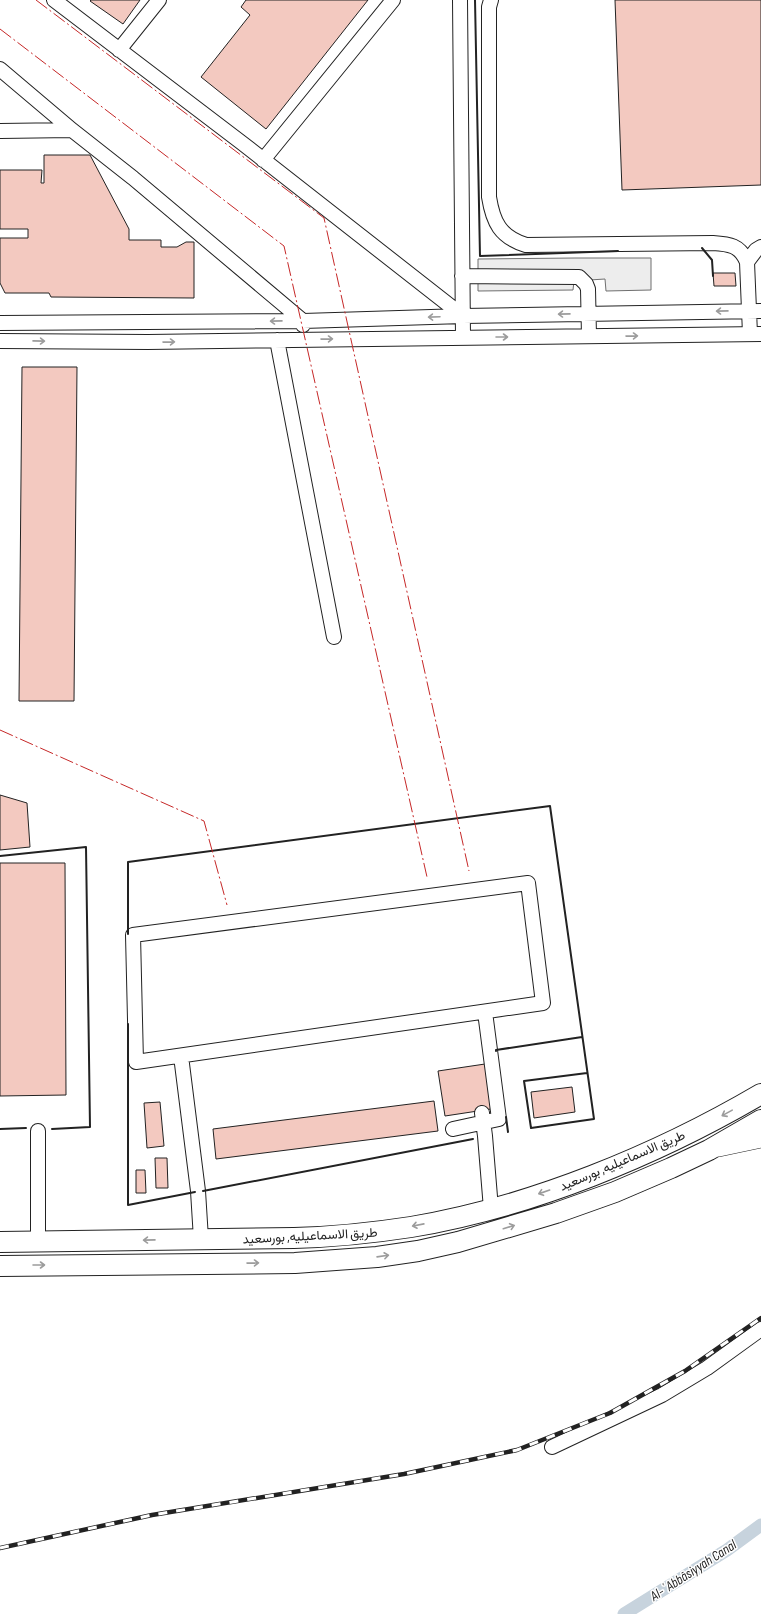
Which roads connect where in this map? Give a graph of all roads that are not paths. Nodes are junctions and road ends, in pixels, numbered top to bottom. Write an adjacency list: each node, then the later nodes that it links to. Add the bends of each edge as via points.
1 (54, 0): 6 (street)
2 (159, 0): 6 (street)
3 (392, 0): 10 (street)
4 (460, 0): 13 (street)
5 (491, 0): 12 (street, via 489,197 492,213 499,228 507,237 526,245 727,244 744,253)
6 (119, 50): 10 (street)
7 (0, 69): 8 (street)
8 (72, 130): 9 (street); 17 (street)
9 (0, 132)
10 (263, 160): 16 (street)
11 (761, 247): 12 (street)
12 (747, 262): 14 (street)
13 (462, 276): 15 (street, via 575,276 586,284); 16 (street)
14 (755, 311): 15 (street, one-way to 15); 19 (street)
15 (589, 314): 16 (street, one-way to 16); 20 (street)
16 (463, 316): 17 (street, one-way to 17); 21 (street)
17 (303, 321): 18 (street, one-way to 18); 24 (street)
18 (0, 323)
19 (755, 334): 20 (street, one-way to 19)
20 (589, 336): 21 (street, one-way to 20)
21 (463, 337): 24 (street, one-way to 21)
22 (0, 340): 23 (street, one-way to 23)
23 (277, 340): 24 (street); 25 (street)
24 (304, 340)
25 (334, 637)
26 (485, 1012): 27 (street); 27 (street, via 543,1003 528,883 133,935 136,1062); 29 (street, via 499,1119)
27 (181, 1056): 38 (street, via 198,1191)
28 (761, 1094): 35 (highway, طريق الاسماعيليه, بورسعيد, one-way to 35, via 705,1125 621,1164 564,1186)
29 (482, 1118): 31 (street); 35 (street)
30 (761, 1120): 34 (highway, طريق الاسماعيليه, بورسعيد)
31 (453, 1129)
32 (38, 1131): 39 (street)
33 (761, 1139): 34 (main road)
34 (709, 1150): 42 (highway, طريق الاسماعيليه, بورسعيد, one-way to 34, via 370,1258 458,1242 556,1213 615,1192)
35 (491, 1209): 36 (highway, طريق الاسماعيليه, بورسعيد, one-way to 36, via 413,1227 373,1233)
36 (229, 1239): 38 (highway, طريق الاسماعيليه, بورسعيد); 42 (highway, via 226,1249)
37 (179, 1240): 38 (highway, طريق الاسماعيليه, بورسعيد); 39 (highway, طريق الاسماعيليه, بورسعيد, one-way to 39); 41 (highway, via 182,1249)
38 (201, 1240)
39 (38, 1241): 40 (highway, طريق الاسماعيليه, بورسعيد)
40 (0, 1242)
41 (179, 1264): 42 (highway, طريق الاسماعيليه, بورسعيد); 43 (highway, طريق الاسماعيليه, بورسعيد, one-way to 41)
42 (229, 1264)
43 (0, 1266)
44 (761, 1330): 45 (street, via 707,1368 662,1395)
45 (552, 1447)

